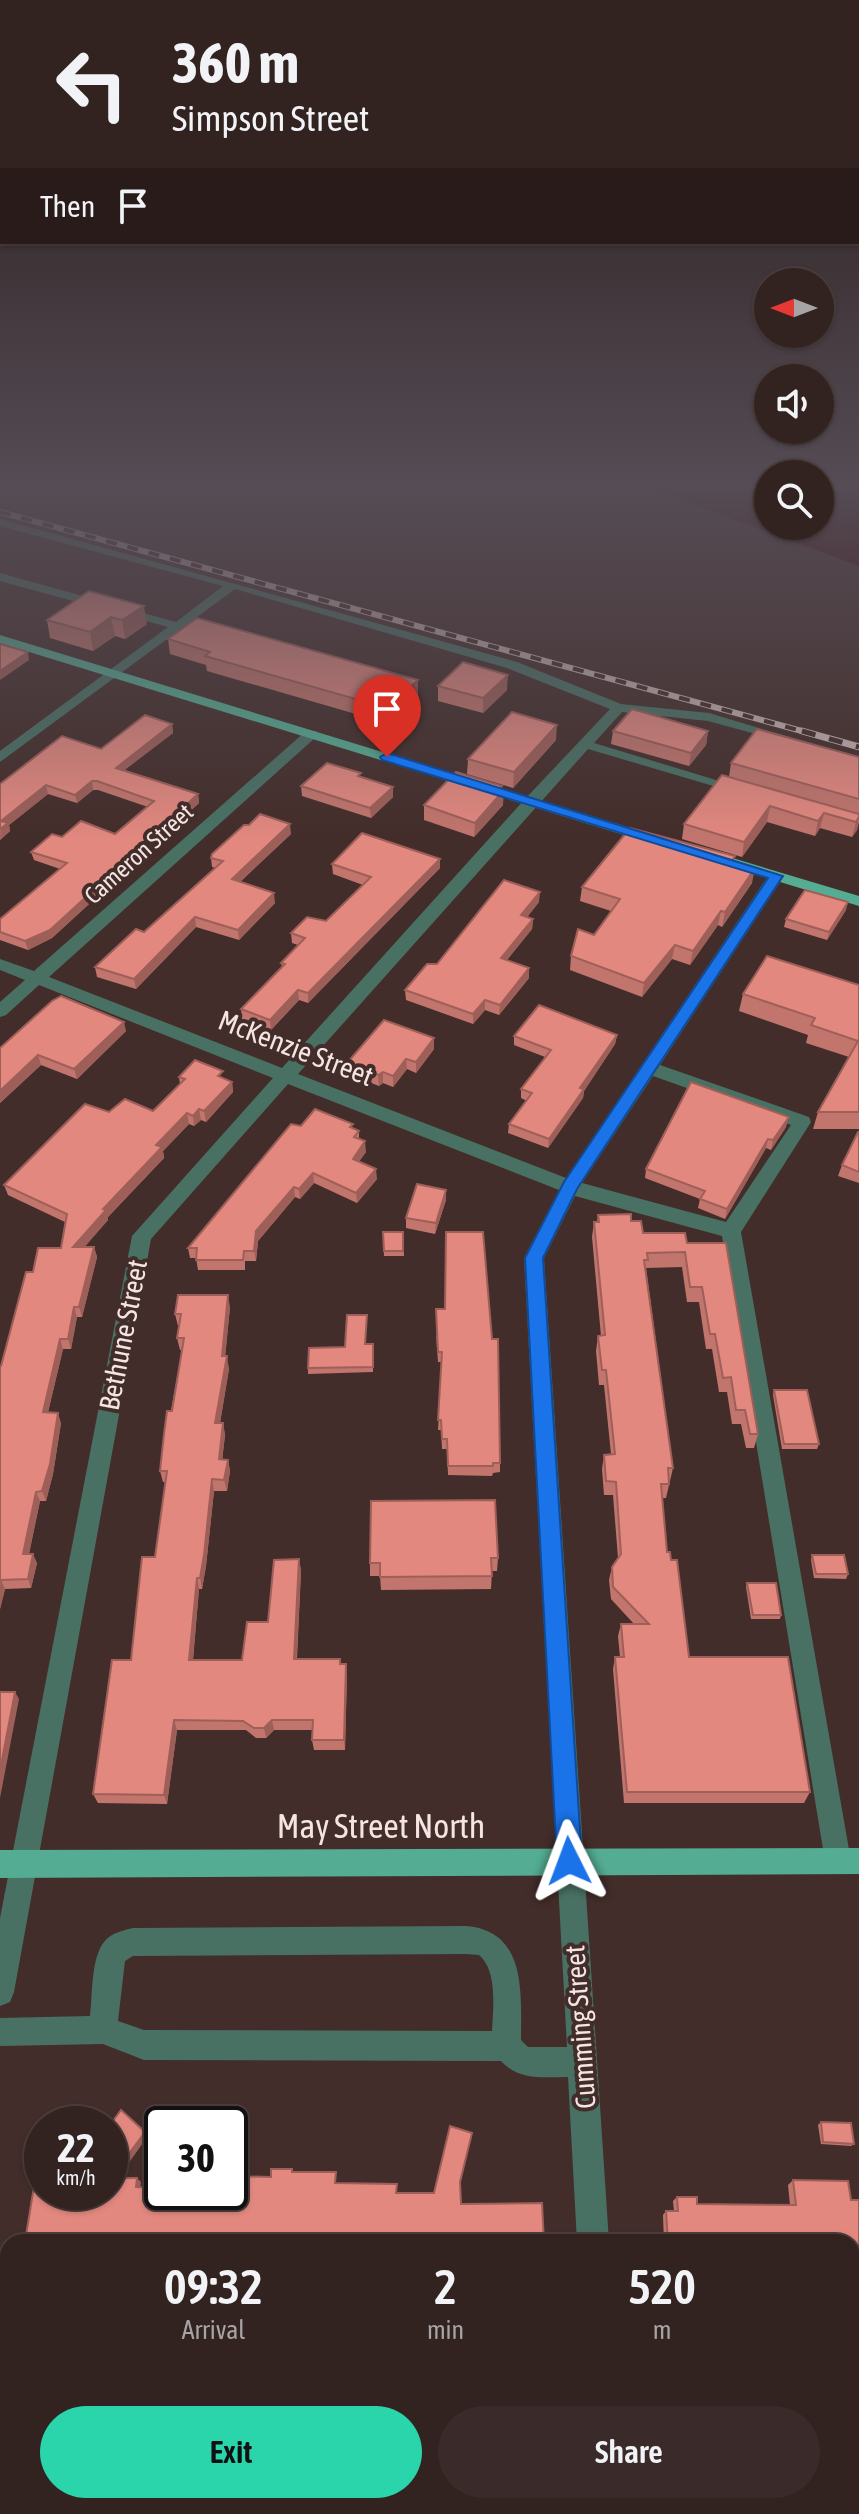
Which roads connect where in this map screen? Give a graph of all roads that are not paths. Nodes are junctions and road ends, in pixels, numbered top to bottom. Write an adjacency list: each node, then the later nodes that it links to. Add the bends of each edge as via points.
1 (102, 605): 4 (street)
2 (205, 605): 4 (street)
3 (304, 605): 7 (street, via 512,665)
4 (177, 626): 6 (street)
5 (0, 639): 6 (main road)
6 (114, 673): 8 (main road); 11 (street)
7 (619, 708): 9 (street, via 709,717); 10 (street, Bethune Street)
8 (311, 734): 13 (main road); 19 (street, Cameron Street)
9 (801, 742)
10 (584, 744): 12 (street); 13 (street, Bethune Street)
11 (0, 758)
12 (760, 795)
13 (530, 802): 14 (main road); 22 (street, Bethune Street)
14 (664, 842)
15 (709, 856): 16 (main road)
16 (776, 876): 17 (main road); 21 (street, Cumming Street)
17 (859, 901)
18 (0, 964): 19 (street, McKenzie Street)
19 (36, 978): 20 (street, Cameron Street); 22 (street, McKenzie Street)
20 (0, 1011)
21 (650, 1068): 23 (street, Cumming Street); 24 (street, via 802,1122)
22 (286, 1073): 23 (street, McKenzie Street); 27 (street, Bethune Street, via 142,1236)
23 (570, 1187): 24 (street, McKenzie Street); 25 (street, Cumming Street, via 534,1258)
24 (731, 1231): 26 (street)
25 (569, 1861): 26 (main road, May Street North); 27 (main road, May Street North); 32 (street, Cumming Street)
26 (848, 1861)
27 (11, 1864): 28 (street, Bethune Street)
28 (0, 1992)
29 (103, 2030): 30 (street); 31 (street, via 144,2045); 31 (street, via 112,1954 133,1942 466,1940 485,1942 505,1972)
30 (0, 2032)
31 (507, 2046): 32 (street, via 522,2062)
32 (582, 2062): 33 (street, Cumming Street)
33 (593, 2234)

